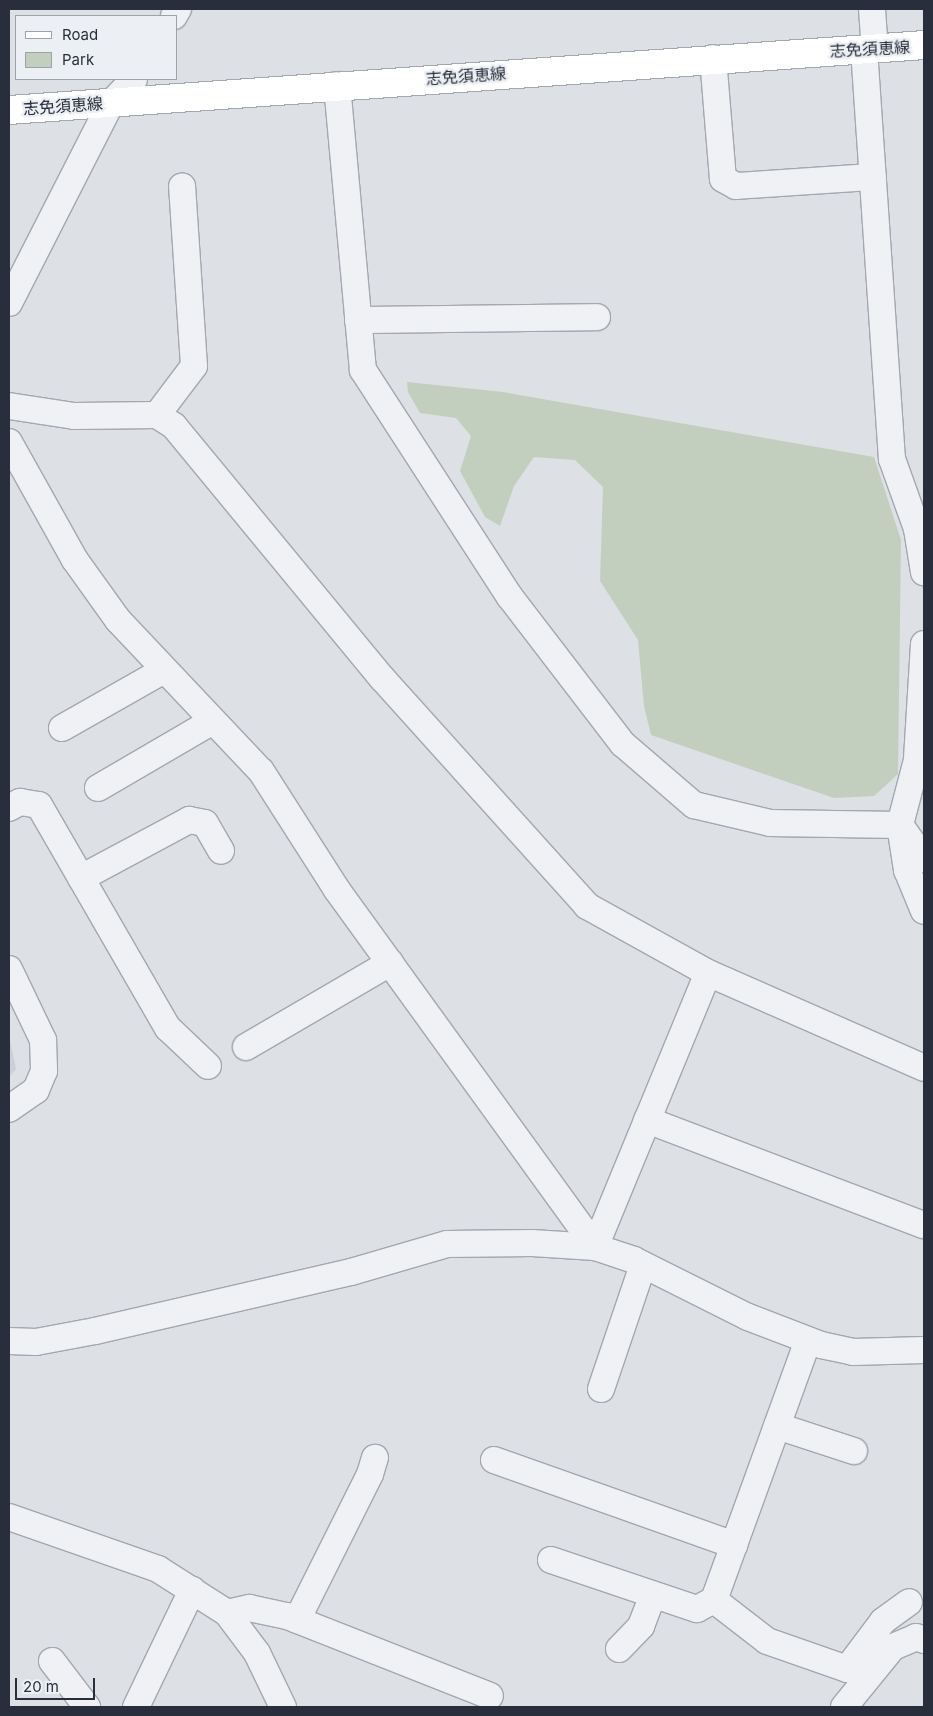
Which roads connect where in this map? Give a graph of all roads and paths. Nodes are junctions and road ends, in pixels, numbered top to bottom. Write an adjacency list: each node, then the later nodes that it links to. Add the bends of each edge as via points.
1 (872, 9): 3 (street)
2 (924, 45): 3 (main road, 志免須恵線)
3 (870, 48): 4 (main road, 志免須恵線); 9 (street)
4 (713, 58): 6 (main road, 志免須恵線); 9 (street, via 723,179 736,186)
5 (133, 80): 7 (street)
6 (337, 85): 7 (main road, 志免須恵線); 13 (street)
7 (111, 103): 8 (main road, 志免須恵線); 11 (street)
8 (9, 110)
9 (873, 177): 17 (street, via 892,458 917,529)
10 (182, 186): 15 (street, via 194,366)
11 (9, 303)
12 (597, 317): 13 (street)
13 (358, 320): 24 (street, via 363,370 510,598 623,744 694,805 770,823)
14 (9, 406): 15 (street, via 74,416)
15 (157, 415): 31 (street, via 174,426 382,678 587,906)
16 (9, 442): 19 (street, via 75,560 118,620)
17 (924, 572)
18 (924, 644): 24 (street, via 917,760)
19 (164, 670): 20 (street); 21 (street)
20 (211, 722): 22 (street); 29 (street, via 261,771 337,890)
21 (62, 728)
22 (98, 788)
23 (9, 808): 27 (street, via 20,802 39,806)
24 (900, 824): 26 (street); 28 (street, via 907,870)
25 (221, 851): 27 (street, via 205,823 189,820)
26 (924, 859)
27 (81, 878): 33 (street, via 168,1028)
28 (924, 911)
29 (390, 963): 32 (street); 38 (street)
30 (9, 969): 35 (street, via 43,1040 44,1071 36,1090)
31 (708, 973): 34 (street); 36 (street)
32 (246, 1047)
33 (208, 1066)
34 (924, 1068)
35 (9, 1109)
36 (647, 1120): 37 (street); 38 (street)
37 (924, 1225)
38 (595, 1247): 39 (street); 41 (street, via 532,1243 447,1244 351,1272 95,1331 36,1342)
39 (643, 1265): 40 (street, via 748,1317); 43 (street)
40 (808, 1340): 42 (street, via 853,1352); 44 (street)
41 (9, 1341)
42 (924, 1350)
43 (601, 1389)
44 (777, 1426): 45 (street); 49 (street)
45 (854, 1451)
46 (375, 1458): 56 (street)
47 (494, 1460): 49 (street)
48 (9, 1517): 51 (street, via 158,1569)
49 (734, 1546): 53 (street)
50 (551, 1560): 52 (street)
51 (192, 1590): 55 (street); 62 (street)
52 (653, 1595): 53 (street, via 697,1609); 58 (street, via 642,1626)
53 (714, 1600): 54 (street, via 767,1641 847,1669 883,1621)
54 (909, 1602)
55 (227, 1613): 56 (street, via 249,1608); 63 (street, via 257,1653)
56 (297, 1620): 60 (street)
57 (924, 1640): 64 (street, via 916,1637 893,1647)
58 (619, 1648)
59 (52, 1660): 61 (street)
60 (490, 1696)
61 (87, 1707)
62 (136, 1707)
63 (283, 1707)
64 (844, 1707)

